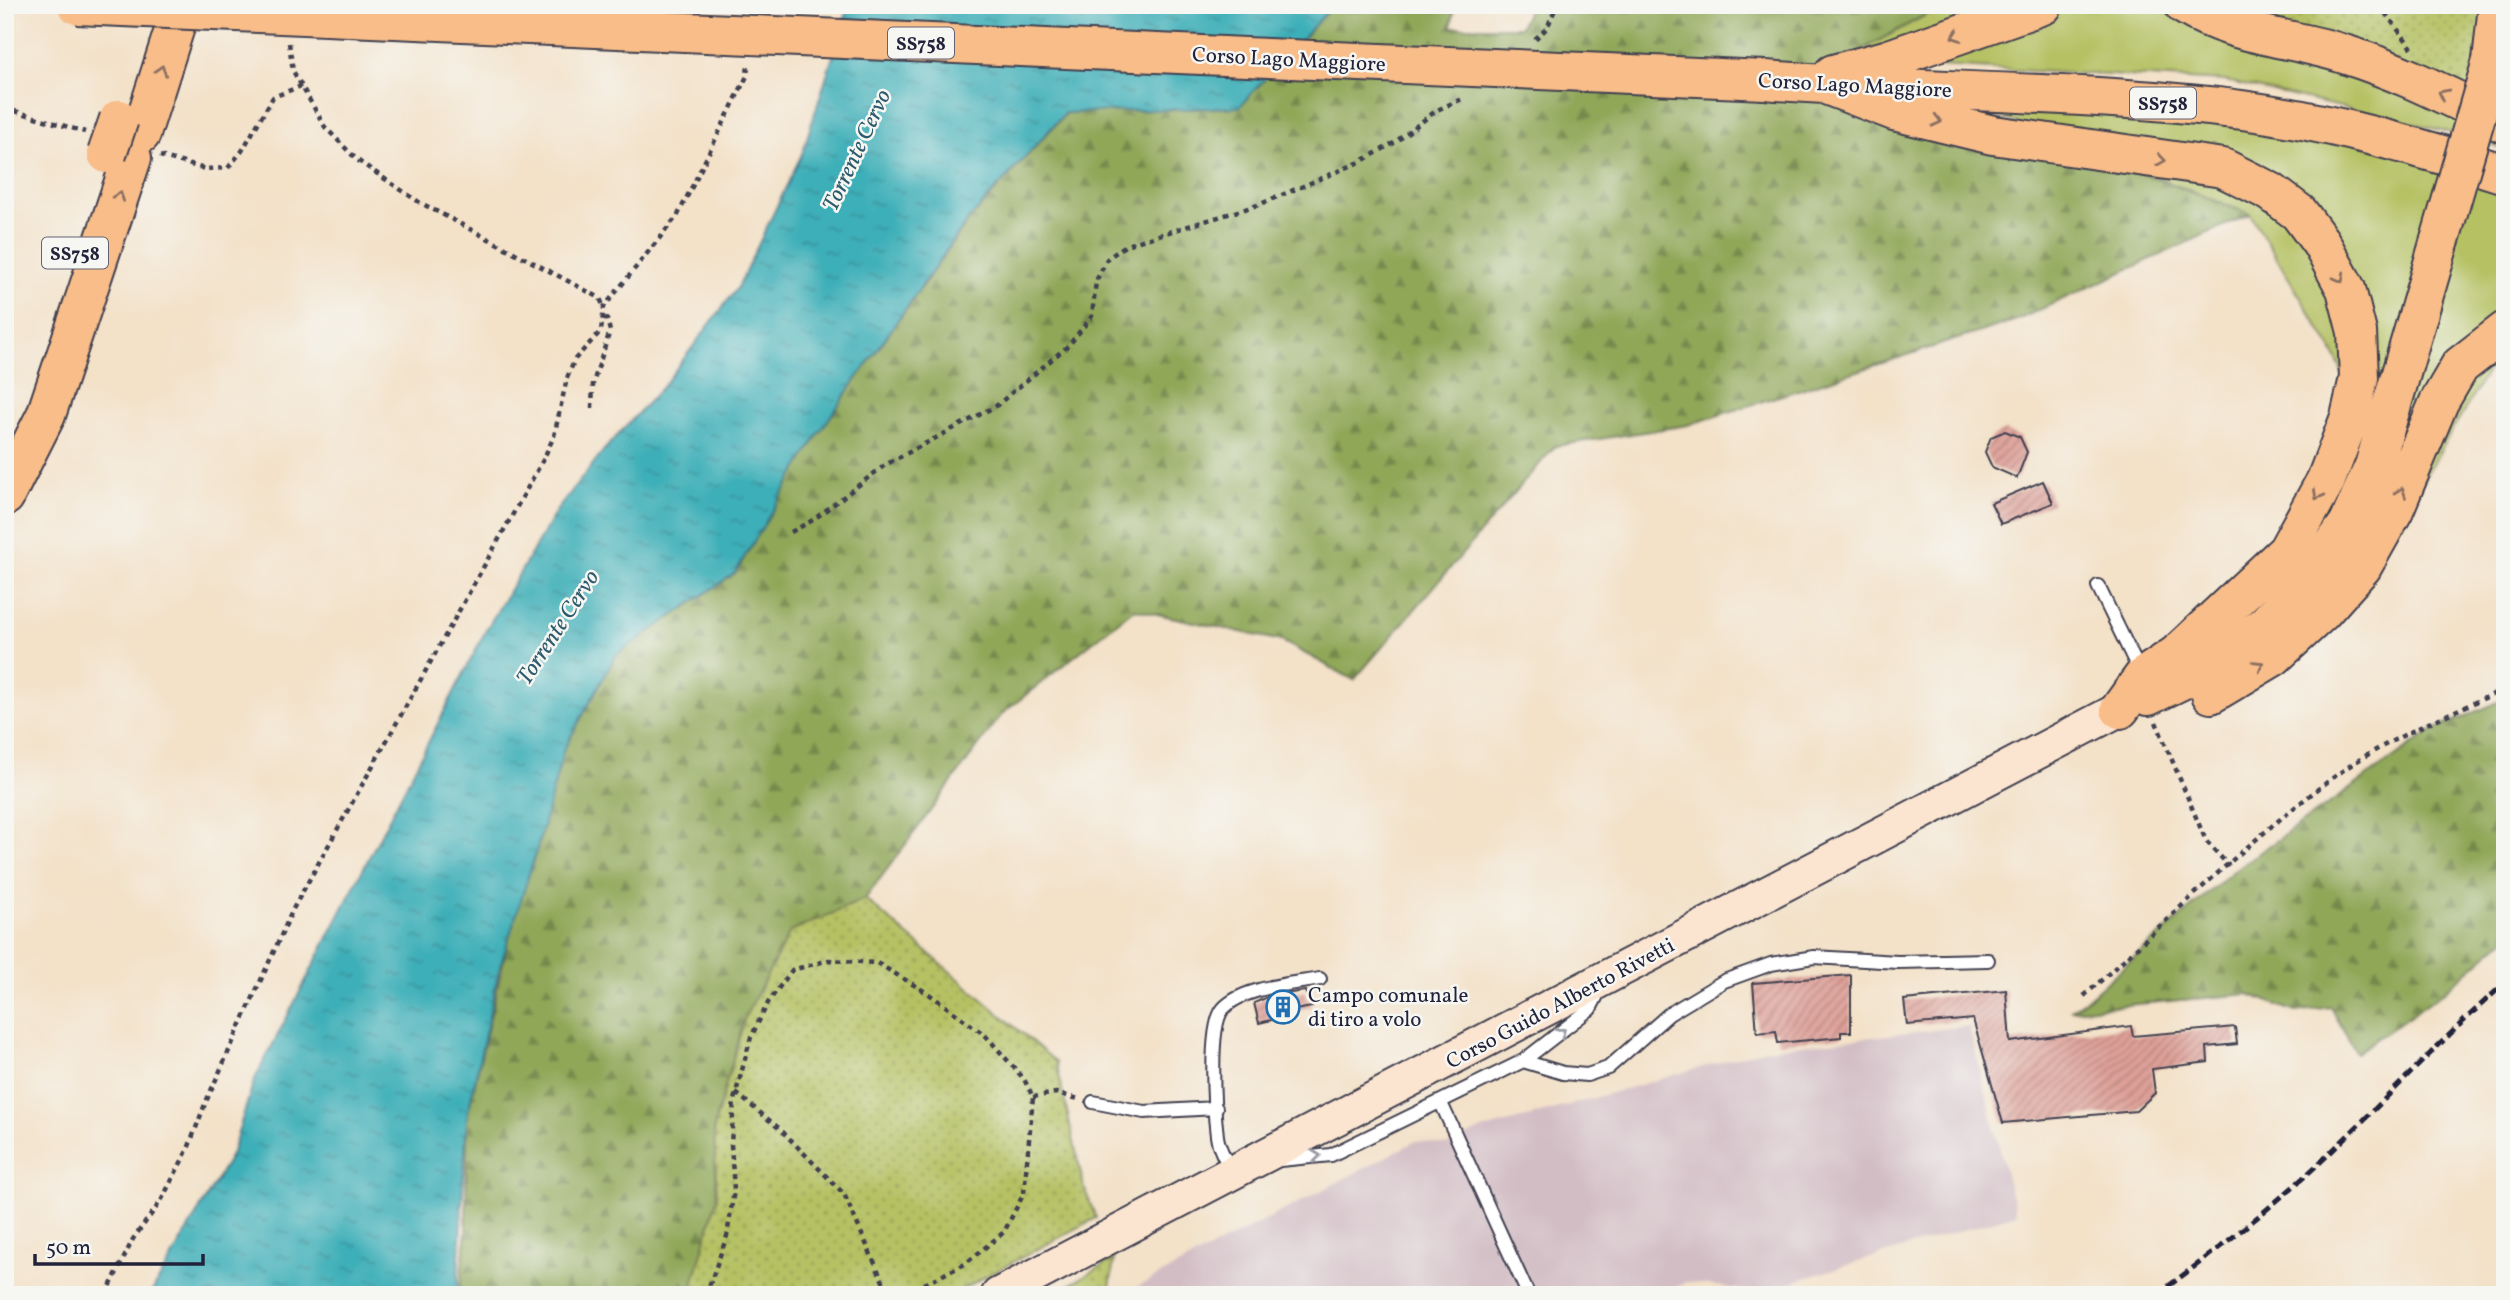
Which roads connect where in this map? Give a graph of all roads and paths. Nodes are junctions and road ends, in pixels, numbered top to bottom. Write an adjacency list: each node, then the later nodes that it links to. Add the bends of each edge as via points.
1 (77, 5): 11 (highway, Corso Lago Maggiore / SS758, bridge)
2 (156, 5): 14 (highway, SS758)
3 (181, 5): 14 (highway, one-way to 3)
4 (1557, 5): 9 (path, via 1547,28)
5 (2043, 5): 11 (highway, one-way to 11, via 1889,59)
6 (2184, 5): 13 (highway, one-way to 6, via 2398,72 2208,20)
7 (2498, 5): 25 (highway, bridge, via 2492,61 2374,467 2349,523 2314,573 2267,623 2217,663)
8 (289, 39): 16 (path, via 293,71 301,86 325,127 357,160 419,202 600,298)
9 (1528, 46)
10 (750, 52): 16 (path, via 747,76 677,215)
11 (1797, 83): 15 (highway, Corso Lago Maggiore / SS758, via 2243,110 2344,129); 23 (highway, one-way to 23, via 1993,135 2223,168 2271,192 2299,213 2328,254 2346,289 2357,332 2359,378 2326,480 2287,551 2176,655)
12 (1471, 95): 21 (path, via 1437,110 1394,144 1360,162 1258,205 1126,245 1107,259 1096,281 1092,316 1069,345 996,406 885,465 813,520)
13 (2505, 124)
14 (125, 142): 19 (highway, SS758); 20 (highway, one-way to 14, via 46,415)
15 (2501, 174)
16 (604, 307): 18 (path, via 610,331 593,383); 39 (path, via 601,331 575,359 567,378 554,436 543,460 293,909 188,1149)
17 (2505, 331): 25 (highway, one-way to 17, via 2212,694 2273,657 2322,612 2362,567 2394,510 2439,402 2460,366)
18 (592, 408)
19 (5, 446)
20 (5, 496)
21 (791, 531)
22 (2098, 586): 23 (lane)
23 (2143, 677): 25 (highway)
24 (2505, 689): 26 (path, via 2430,722 2340,773)
25 (2138, 713): 26 (path, via 2206,841); 29 (main road, Corso Guido Alberto Rivetti)
26 (2228, 866): 30 (path)
27 (1988, 960): 31 (lane, via 1898,962 1814,957 1771,964 1724,981 1669,1014 1608,1068 1587,1075)
28 (1320, 979): 36 (lane, via 1250,992 1224,1008 1216,1025)
29 (1605, 980): 31 (lane, one-way to 29, via 1590,1009); 37 (main road, Corso Guido Alberto Rivetti)
30 (2084, 996)
31 (1523, 1061): 35 (lane)
32 (736, 1093): 33 (path, via 751,1037 769,1001 792,970 828,960 877,963 929,994 985,1035 1024,1079); 40 (path, via 731,1144 734,1190 727,1236); 41 (path, via 780,1129 844,1194)
33 (1033, 1097): 34 (path, via 1056,1093); 42 (path, via 1024,1193 1004,1231 965,1264)
34 (1093, 1102): 36 (lane, via 1144,1112)
35 (1441, 1103): 37 (lane, one-way to 35, via 1331,1155); 38 (lane)
36 (1216, 1108): 37 (lane, via 1217,1139)
37 (1240, 1168): 43 (main road, Corso Guido Alberto Rivetti)
38 (1528, 1294)
39 (106, 1295)
40 (706, 1295)
41 (889, 1295)
42 (902, 1295)
43 (998, 1295)

